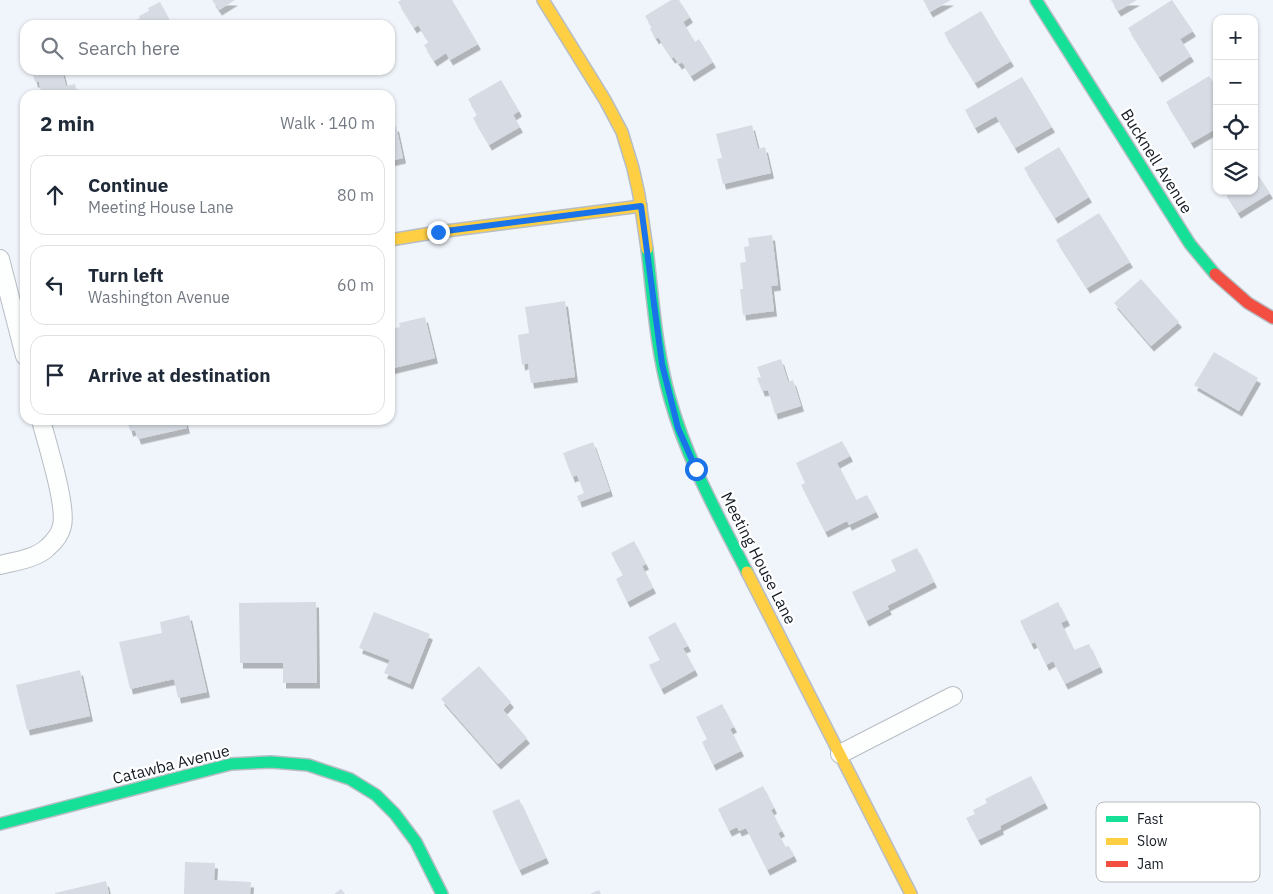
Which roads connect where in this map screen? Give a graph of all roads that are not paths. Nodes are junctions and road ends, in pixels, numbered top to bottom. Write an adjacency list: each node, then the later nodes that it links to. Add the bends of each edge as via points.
1 (543, 0): 3 (street, Meeting House Lane, via 620,127)
2 (1036, 0): 6 (street, Bucknell Avenue, via 1190,244 1233,292)
3 (641, 206): 4 (street); 11 (street, Meeting House Lane, via 662,364 678,428 705,489)
4 (395, 239)
5 (0, 259): 7 (street)
6 (1273, 318)
7 (20, 325)
8 (42, 425): 9 (street, via 63,511 62,525 58,537 46,550)
9 (0, 565)
10 (952, 696): 11 (street)
11 (840, 754): 14 (street, Meeting House Lane)
12 (0, 824): 13 (street, Catawba Avenue, via 231,764 271,762 308,765 350,779 376,794 416,842)
13 (442, 894)
14 (911, 894)

